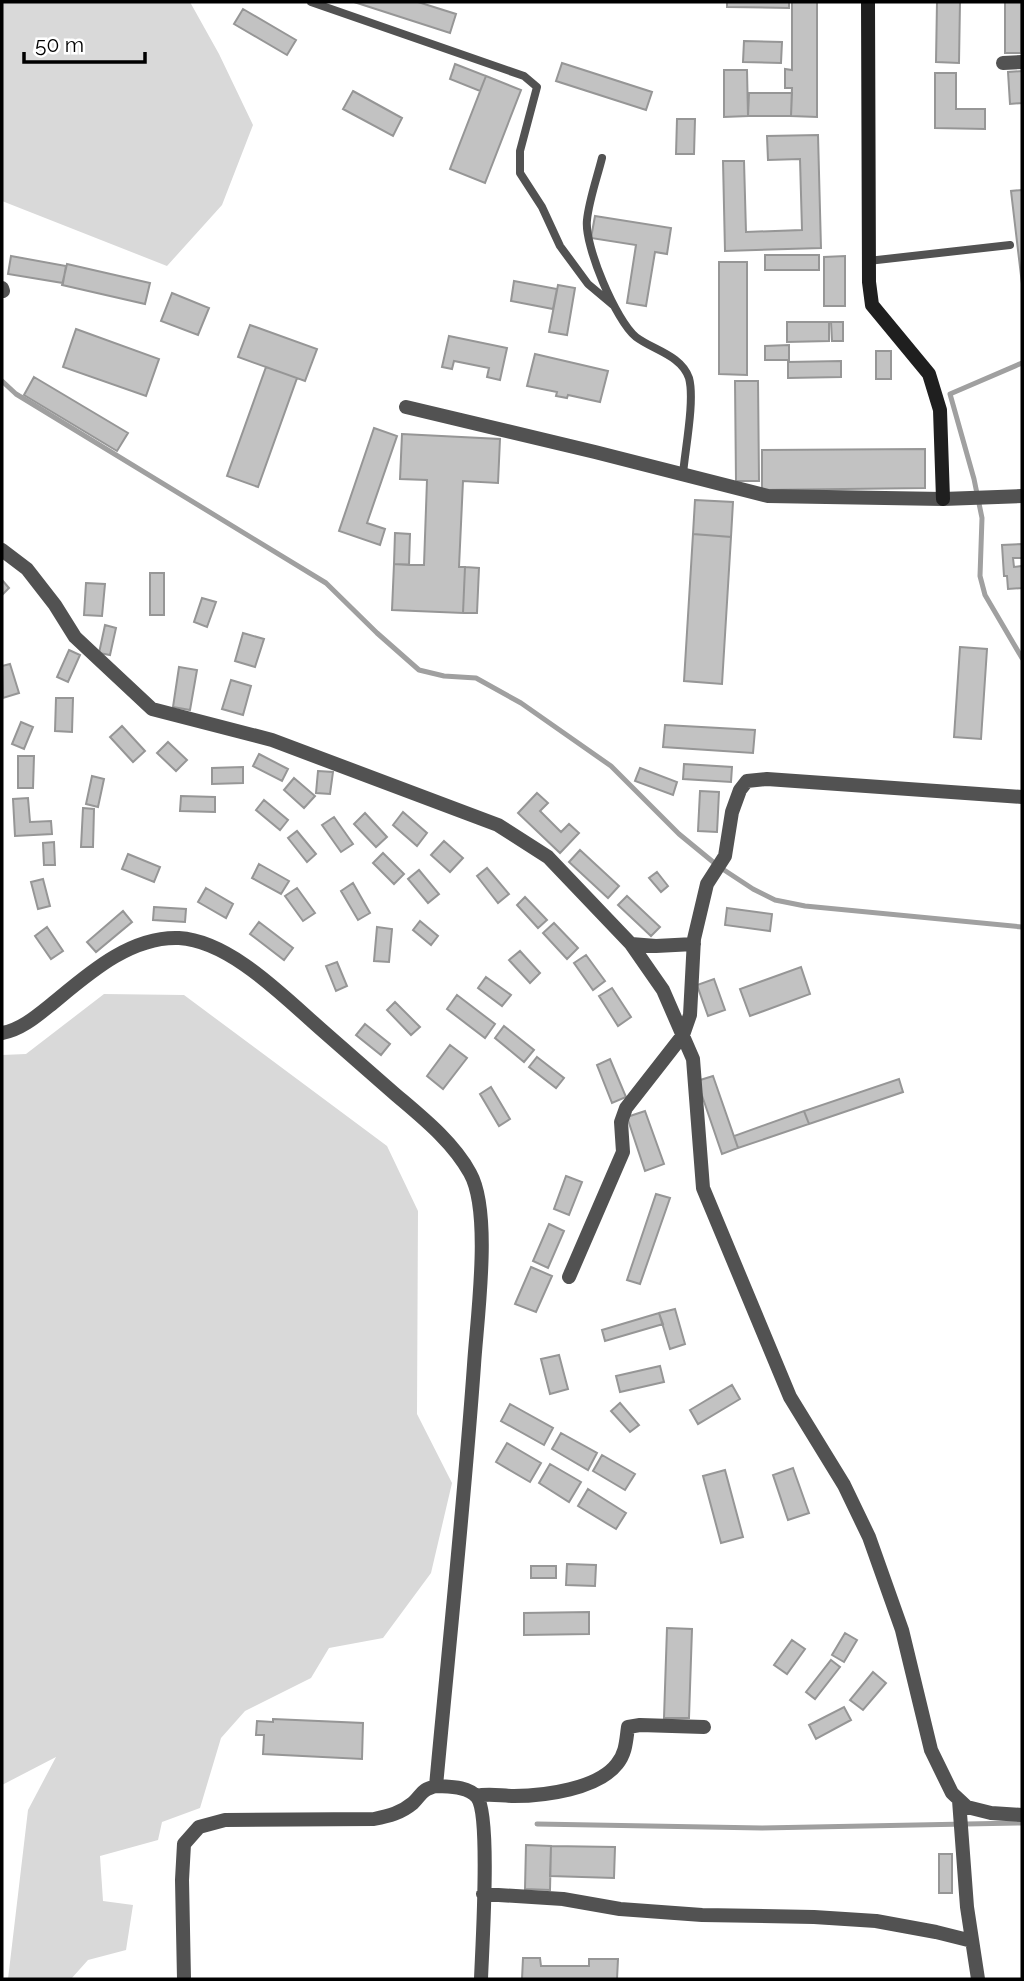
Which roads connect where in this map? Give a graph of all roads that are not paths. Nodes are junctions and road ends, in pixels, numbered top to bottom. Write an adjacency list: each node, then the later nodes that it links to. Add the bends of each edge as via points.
1 (311, 2): 8 (lane, via 524,76 537,87 520,150 520,173 560,246 588,284)
2 (867, 2): 7 (street)
3 (1022, 62): 4 (street)
4 (1003, 63)
5 (602, 158): 8 (lane, via 586,223)
6 (1010, 244): 7 (lane)
7 (868, 261): 12 (street, via 872,305 929,374 940,410)
8 (613, 305): 10 (lane, via 635,336 683,366 690,380)
9 (406, 407): 10 (street)
10 (683, 474): 12 (street, via 768,496)
11 (1022, 496): 12 (street)
12 (943, 499)
13 (2, 550): 15 (street, via 27,569 75,637 152,709 272,740 498,825 548,857)
14 (1022, 797): 16 (street, via 747,781 732,812 724,856 707,884)
15 (631, 944): 16 (street); 18 (street, via 663,990)
16 (694, 944): 18 (street, via 690,1016)
17 (2, 1032): 21 (street, via 37,1016 119,954 144,943 180,938 208,943 254,972 440,1132 471,1174 481,1205 480,1273)
18 (683, 1034): 19 (street, via 626,1108 621,1122 623,1152); 23 (street, via 693,1059 703,1188 790,1397 844,1485 869,1537 902,1630 931,1750)
19 (569, 1277)
20 (705, 1727): 22 (street, via 628,1727 625,1751 617,1764 586,1785 543,1794)
21 (436, 1786): 22 (street, via 467,1790); 27 (street, via 424,1789 394,1815 374,1819 225,1820 198,1827 184,1844)
22 (476, 1796): 25 (street, via 484,1832)
23 (959, 1800): 24 (street, via 991,1813); 26 (street)
24 (1022, 1815)
25 (483, 1894): 26 (street, via 634,1910 876,1921); 28 (street)
26 (972, 1941): 29 (street)
27 (184, 1979)
28 (481, 1979)
29 (978, 1979)

